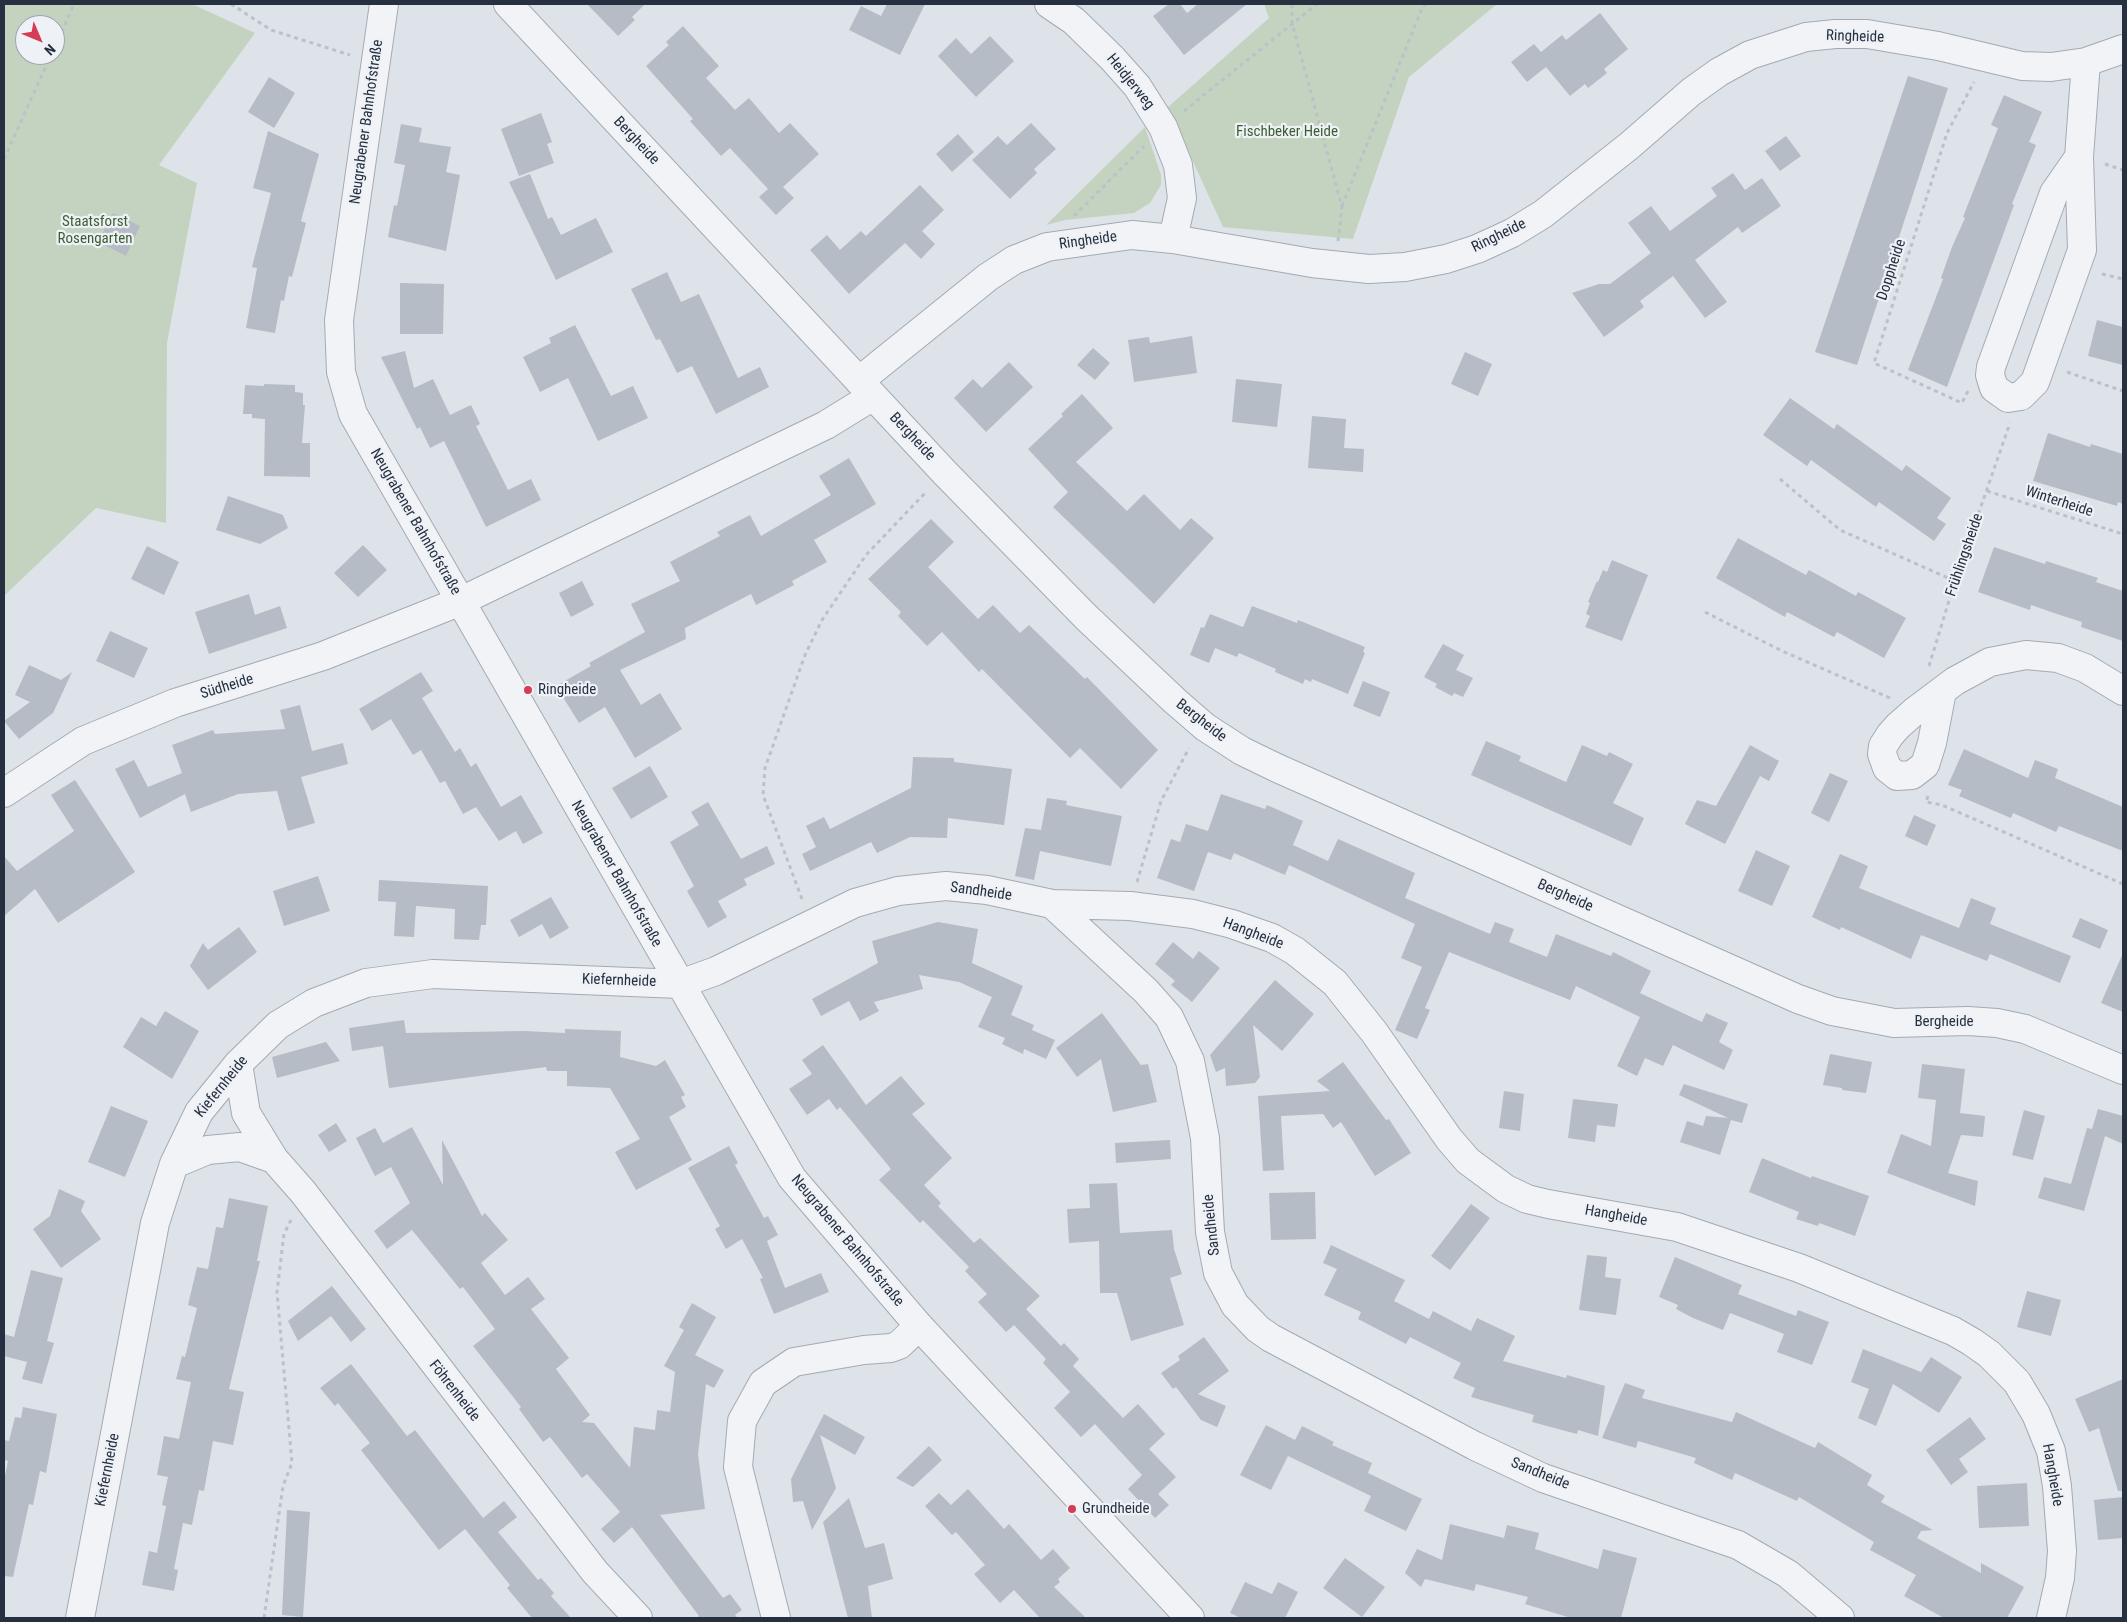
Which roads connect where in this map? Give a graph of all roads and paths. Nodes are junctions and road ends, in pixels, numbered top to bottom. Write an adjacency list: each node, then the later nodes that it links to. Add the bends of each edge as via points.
1 (74, 4): 10 (path)
2 (231, 4): 13 (path, via 271,30)
3 (384, 4): 13 (street, Neugrabener Bahnhofstraße)
4 (508, 4): 25 (street, Bergheide)
5 (1050, 4): 16 (street, Heidjerweg, via 1074,21 1112,58 1137,86)
6 (1292, 4): 9 (path)
7 (1317, 4): 9 (path)
8 (1426, 4): 19 (path)
9 (1292, 23): 16 (path); 19 (path)
10 (65, 24)
11 (2123, 49): 14 (street, Ringheide)
12 (1987, 58): 14 (street, Ringheide, via 2022,66 2051,67); 22 (street, Ringheide, via 1867,34 1806,37 1779,44 1719,72 1584,183 1512,233 1446,259 1405,267 1369,269); 24 (path, Doppheide, via 1947,132 1874,363 1962,403 1970,388)
13 (375, 62): 33 (street, Neugrabener Bahnhofstraße, via 339,320 341,372 353,414)
14 (2086, 62): 17 (street)
15 (46, 65): 18 (path)
16 (1163, 127): 20 (street, Heidjerweg, via 1178,165 1182,198); 21 (path)
17 (2079, 157): 23 (street, via 2082,250); 24 (street, via 2054,193)
18 (4, 159)
19 (1342, 207): 22 (path)
20 (1173, 239): 21 (street, Ringheide, via 1132,235); 22 (street, Ringheide)
21 (1047, 247): 25 (street, Ringheide, via 1014,260 988,277)
22 (1336, 266)
23 (2041, 364): 26 (path); 27 (street, via 2031,387 2021,396)
24 (1990, 376): 27 (street, via 1997,392)
25 (866, 388): 28 (street, Bergheide); 33 (street, Ringheide, via 826,425)
26 (2123, 391)
27 (2012, 398): 30 (path, Frühlingsheide, via 2010,423)
28 (945, 473): 38 (street, Bergheide, via 1086,617); 44 (path, via 866,555 822,620 805,655 765,768 765,802)
29 (1780, 479): 32 (path, via 1840,530)
30 (1987, 491): 31 (path, Winterheide); 32 (path, Frühlingsheide)
31 (2123, 534)
32 (1955, 581): 35 (path, Frühlingsheide)
33 (461, 602): 40 (street, Südheide, via 323,656 175,703 83,741); 45 (street, Neugrabener Bahnhofstraße)
34 (1704, 612): 37 (path)
35 (1935, 682): 36 (street, via 1990,662 2026,655 2070,662); 37 (street); 39 (street, via 1930,750)
36 (2123, 691)
37 (1915, 711): 39 (street, via 1890,735 1882,754 1887,768 1898,776 1912,775)
38 (1205, 727): 43 (path, via 1188,750 1161,802); 47 (street, Bergheide, via 1242,751 1277,768 1798,1000 1832,1012 1894,1023 1968,1021 2026,1029)
39 (1925, 765): 41 (path, via 1930,782 1926,802 1942,805)
40 (4, 793)
41 (2123, 884)
42 (1052, 904): 43 (street, Hangheide); 44 (street, Sandheide, via 987,890 946,886 922,888 875,897); 57 (street, Sandheide, via 1146,991 1177,1031 1190,1061 1205,1138 1212,1253 1235,1305 1258,1329 1458,1437 1544,1478 1738,1545 1788,1574)
43 (1130, 906): 58 (street, Hangheide, via 1193,914 1232,924 1295,950 1335,984 1468,1161 1506,1189 1548,1204 1678,1227 1799,1268 1953,1331 1989,1354 2017,1382 2028,1399 2051,1452 2062,1551)
44 (812, 924): 45 (street, Sandheide, via 716,972)
45 (680, 984): 46 (street, Kiefernheide, via 433,974 366,983 314,1002 278,1026); 51 (street, Neugrabener Bahnhofstraße, via 792,1178)
46 (238, 1064): 48 (street, Föhrenheide, via 246,1113); 49 (street, Kiefernheide, via 199,1112)
47 (2123, 1070)
48 (274, 1159): 49 (street, Föhrenheide, via 240,1147 208,1150); 50 (street, Föhrenheide)
49 (174, 1164): 52 (street, Kiefernheide, via 155,1223)
50 (303, 1192): 53 (path, via 284,1234 277,1292 292,1463 282,1486); 54 (street, Föhrenheide, via 589,1565)
51 (919, 1326): 55 (street, via 899,1346 794,1362 763,1384 742,1421 738,1467); 56 (street, Neugrabener Bahnhofstraße)
52 (80, 1618)
53 (264, 1618)
54 (638, 1618)
55 (776, 1618)
56 (1190, 1618)
57 (1840, 1618)
58 (2051, 1618)

